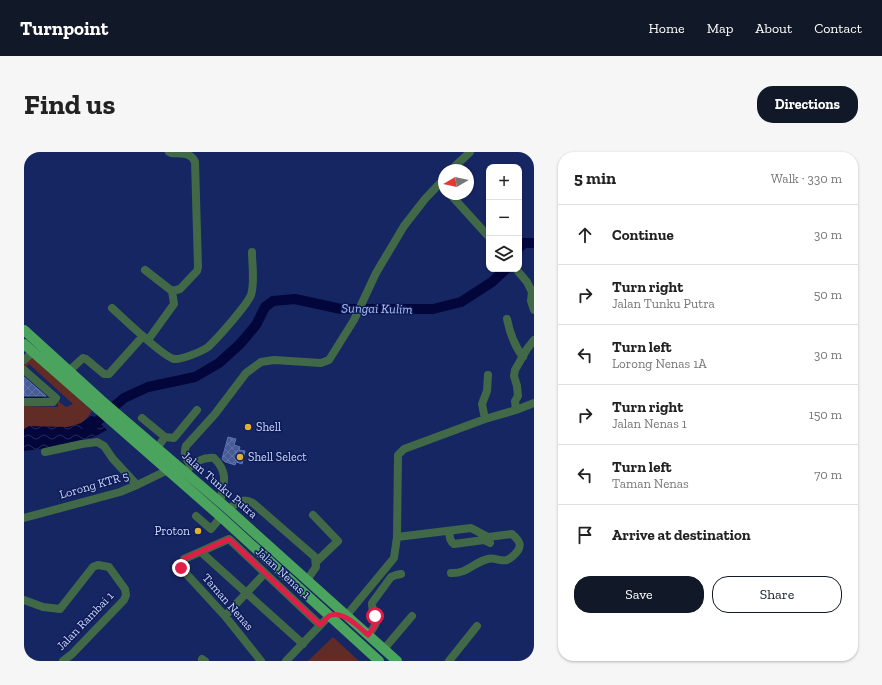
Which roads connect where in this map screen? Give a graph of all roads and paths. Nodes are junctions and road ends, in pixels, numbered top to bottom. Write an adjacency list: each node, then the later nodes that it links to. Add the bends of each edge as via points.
1 (169, 152): 10 (street, via 188,154 195,162 198,266 197,271 180,289)
2 (470, 152): 3 (street)
3 (458, 164)
4 (438, 187): 38 (street, via 425,199 404,226 376,273 354,320 329,360 321,363 274,360 261,362 246,374 186,446)
5 (455, 200): 6 (street)
6 (488, 236)
7 (252, 252): 15 (street, via 253,285 250,297 209,346 202,351 174,359)
8 (145, 270): 10 (street)
9 (519, 272): 12 (street, via 532,292)
10 (172, 291): 15 (street, via 174,304)
11 (112, 308): 15 (street)
12 (534, 310)
13 (507, 320): 20 (street, via 511,338)
14 (28, 333): 18 (main road, Jalan Tunku Putra); 19 (main road, via 34,347)
15 (146, 338): 24 (street, via 109,374 104,374 83,358)
16 (534, 340): 20 (street)
17 (24, 344): 19 (main road, Jalan Tunku Putra)
18 (47, 350): 22 (main road, via 43,355); 24 (main road, Jalan Tunku Putra)
19 (33, 352): 21 (street); 22 (main road, Jalan Tunku Putra)
20 (523, 357): 30 (street, via 514,376 518,396 515,401)
21 (24, 360)
22 (45, 362): 27 (main road, Jalan Tunku Putra)
23 (24, 370): 26 (street, via 56,398 53,402)
24 (70, 370): 27 (main road, Jalan Tunku Putra)
25 (488, 375): 32 (street, via 487,391 482,404)
26 (24, 402)
27 (98, 403): 33 (main road, Jalan Tunku Putra)
28 (534, 403): 30 (street)
29 (197, 410): 34 (street, via 174,438)
30 (516, 410): 32 (street)
31 (142, 418): 34 (street)
32 (485, 419): 46 (street, via 404,449 398,455)
33 (120, 422): 35 (main road, Jalan Tunku Putra); 37 (main road, Jalan Tunku Putra)
34 (165, 437): 35 (street)
35 (157, 448): 38 (main road, Jalan Tunku Putra)
36 (45, 452): 39 (street, via 97,442 104,446)
37 (168, 470): 38 (main road, Jalan Tunku Putra); 39 (street, Lorong KTR 5)
38 (185, 473): 40 (main road, Jalan Tunku Putra); 40 (street, via 206,458 214,458 224,472 225,478); 41 (main road, Jalan Tunku Putra)
39 (137, 485): 44 (street, Lorong KTR 5)
40 (220, 502): 41 (main road, Jalan Tunku Putra)
41 (225, 513): 43 (street, via 211,529); 51 (street, via 241,500 247,500 315,557); 55 (main road, Jalan Tunku Putra); 60 (main road, Jalan Tunku Putra)
42 (313, 515): 51 (street, via 338,541)
43 (196, 516)
44 (24, 518)
45 (449, 531): 46 (street); 48 (street, via 471,528); 48 (street, via 451,542 454,544)
46 (396, 538): 62 (street, via 394,558)
47 (229, 539): 49 (street, Taman Nenas); 52 (street, Jalan Nenas 1)
48 (489, 540): 50 (street); 50 (street, via 502,534 512,534 518,538 520,545 519,550 506,560)
49 (201, 552): 56 (street); 59 (street, Taman Nenas, via 184,559 181,568)
50 (489, 558): 54 (street, via 463,572)
51 (316, 562): 55 (street, via 316,567)
52 (265, 573): 56 (street); 63 (street, Jalan Nenas 1)
53 (402, 574): 65 (street, via 391,577 372,603 377,620)
54 (451, 574)
55 (307, 580): 57 (main road, Jalan Tunku Putra)
56 (246, 593): 59 (street); 66 (street)
57 (324, 596): 60 (main road, via 329,606); 62 (main road, Jalan Tunku Putra)
58 (24, 600): 68 (street, Jalan Rambai 1, via 43,607 60,609 93,567 109,567 125,589 124,600)
59 (225, 616): 71 (street, Taman Nenas)
60 (329, 616): 62 (main road); 63 (street); 73 (main road, Jalan Tunku Putra)
61 (412, 616): 67 (street)
62 (349, 618): 65 (main road, Jalan Tunku Putra)
63 (320, 625): 66 (street)
64 (477, 626): 75 (street)
65 (368, 635): 67 (main road, Jalan Tunku Putra)
66 (303, 644): 72 (street)
67 (384, 649): 74 (main road, Jalan Tunku Putra)
68 (72, 654): 69 (street, Jalan Rambai 1); 70 (street)
69 (63, 661)
70 (77, 661)
71 (260, 661)
72 (286, 661)
73 (379, 661)
74 (397, 661)
75 (448, 661)

